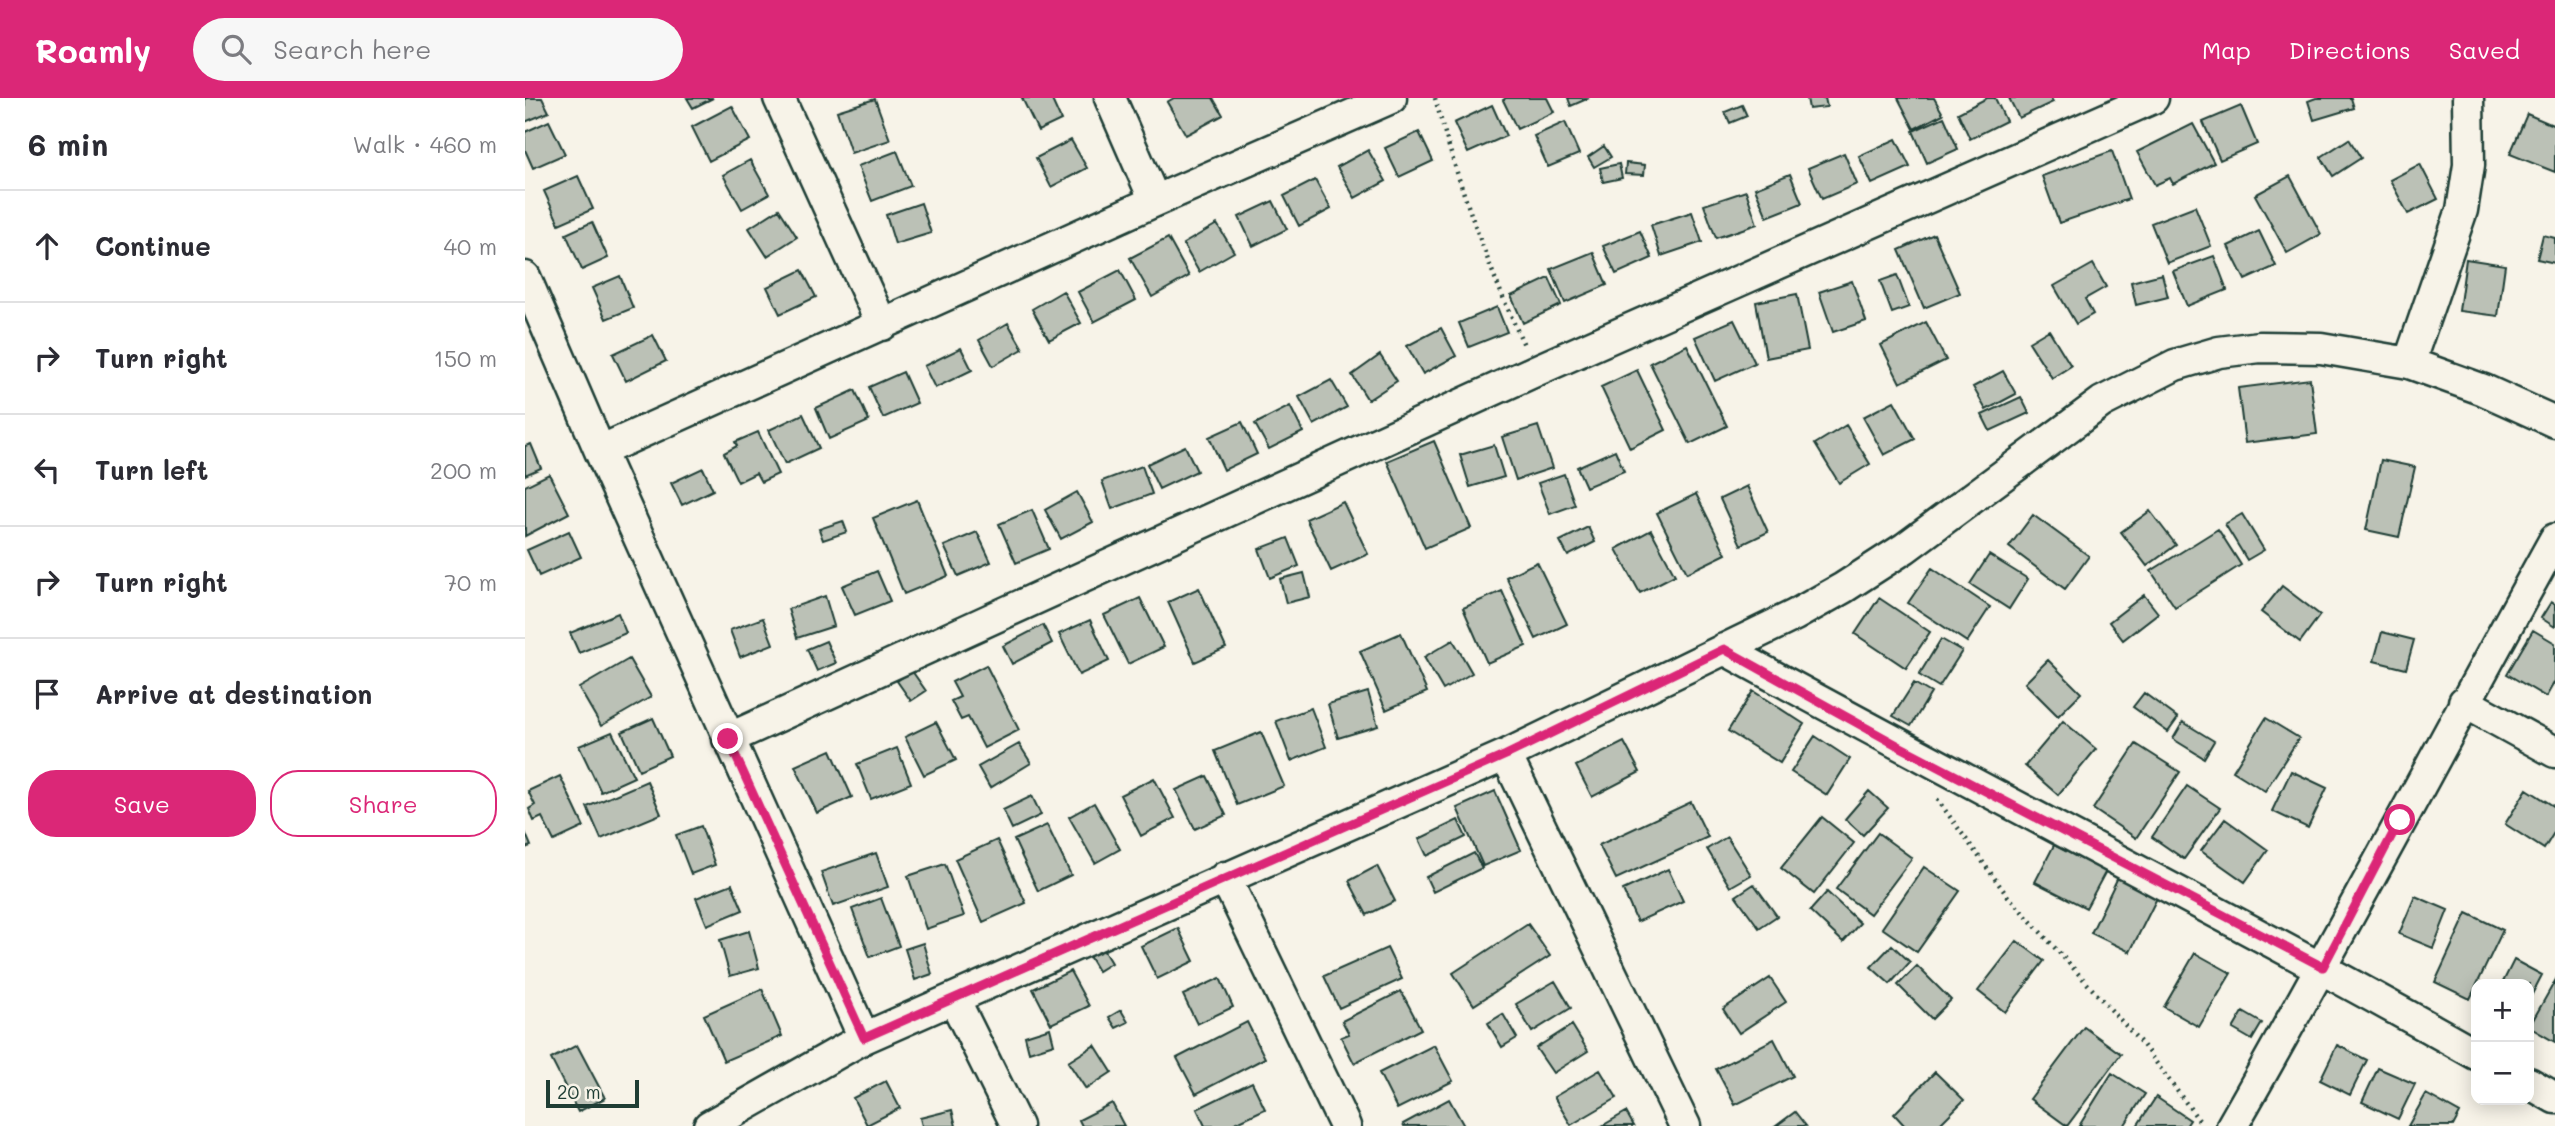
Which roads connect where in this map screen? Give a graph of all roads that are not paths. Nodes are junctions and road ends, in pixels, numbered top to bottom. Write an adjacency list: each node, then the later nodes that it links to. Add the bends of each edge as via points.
1 (779, 98): 8 (street)
2 (1110, 98): 6 (street)
3 (1391, 98): 6 (street)
4 (2153, 98): 15 (street, via 1535,371)
5 (2468, 98): 9 (street, via 2469,165 2462,210)
6 (1155, 201): 8 (street)
7 (525, 277): 11 (street)
8 (881, 325): 11 (street)
9 (2409, 363): 10 (street); 13 (street, via 2321,348 2260,347 2219,352 2175,365 2102,402 1905,548 1843,588)
10 (2555, 422)
11 (600, 451): 15 (street)
12 (2555, 539): 14 (street)
13 (1724, 649): 17 (street); 19 (street)
14 (2465, 702): 16 (street); 19 (street)
15 (728, 739): 21 (street)
16 (2555, 752)
17 (1506, 755): 18 (street); 28 (street)
18 (1225, 877): 20 (street); 27 (street)
19 (2323, 967): 22 (street); 29 (street)
20 (954, 999): 21 (street); 26 (street)
21 (864, 1038): 25 (street)
22 (2471, 1051)
23 (2534, 1086): 24 (street)
24 (2555, 1098)
25 (709, 1126)
26 (1017, 1126)
27 (1345, 1126)
28 (1685, 1126)
29 (2232, 1126)

